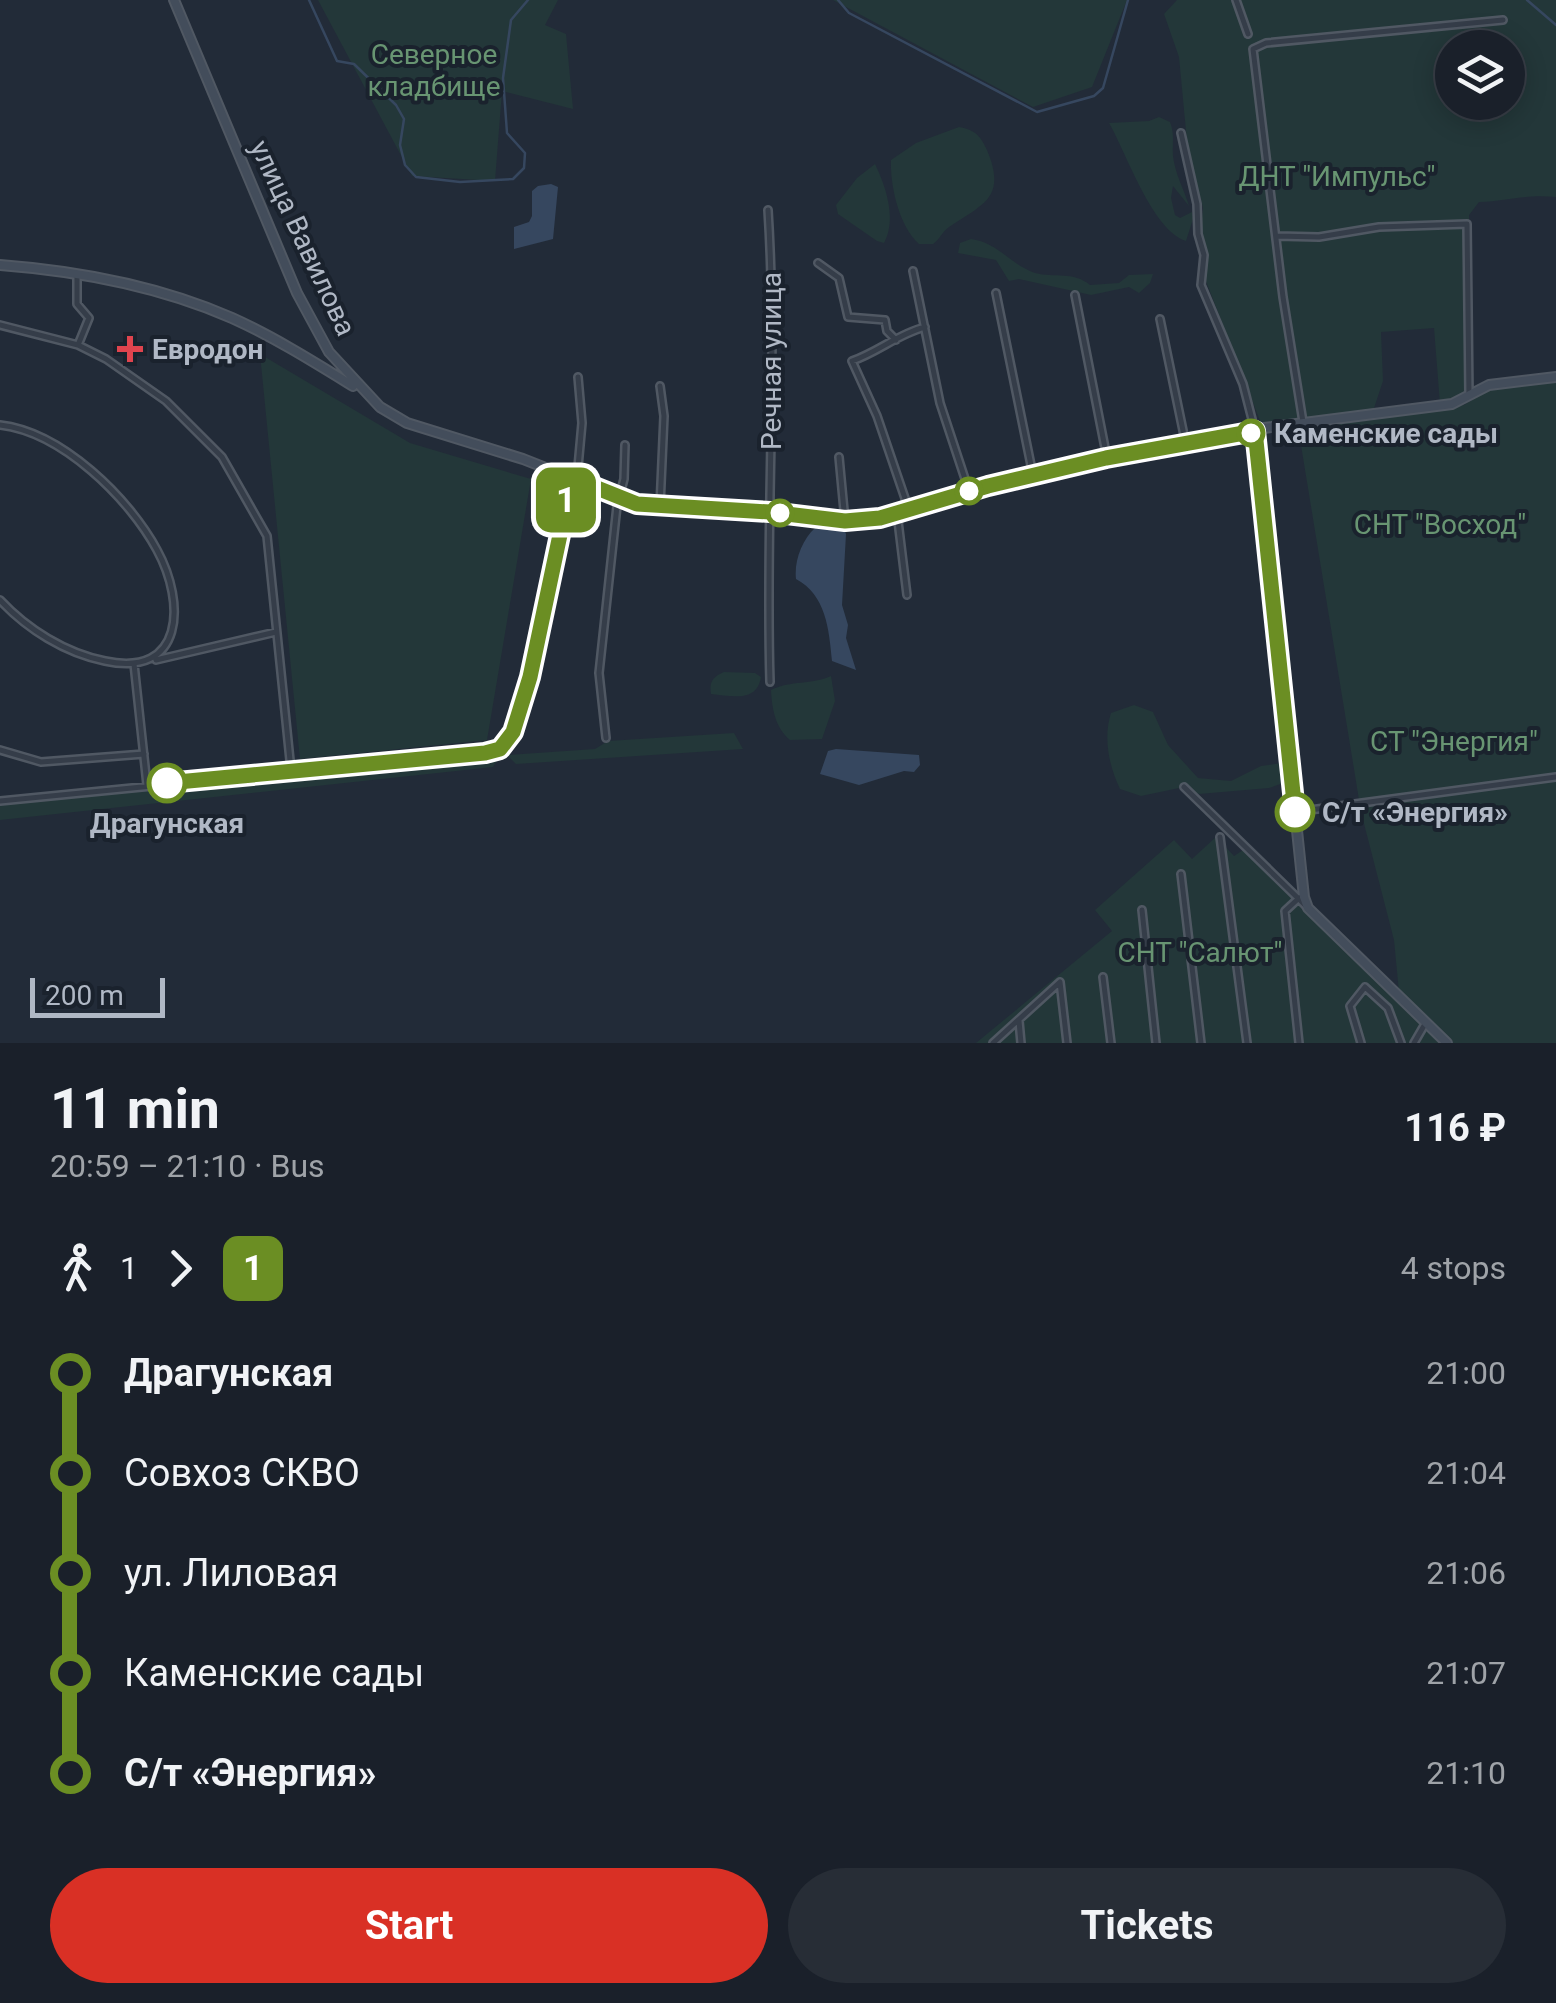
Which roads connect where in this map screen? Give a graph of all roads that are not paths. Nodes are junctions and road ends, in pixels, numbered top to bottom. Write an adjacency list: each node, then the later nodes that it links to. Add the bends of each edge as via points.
1 (174, 0): 23 (street, улица Вавилова, via 297,293 329,352)
2 (1236, 0): 4 (street)
3 (1504, 20): 7 (street, via 1253,49)
4 (1248, 34)
5 (1181, 132): 26 (street, via 1204,255 1201,285)
6 (768, 210): 37 (street, Речная улица)
7 (1277, 236): 22 (street, via 1466,224); 24 (street)
8 (818, 263): 17 (street, Речная улица, via 839,278 848,317 885,320)
9 (0, 265): 11 (street, улица Вавилова)
10 (913, 271): 16 (street)
11 (77, 274): 18 (street, via 78,304 89,318); 23 (street, улица Вавилова, via 233,318)
12 (996, 293): 31 (street)
13 (1075, 295): 30 (street)
14 (1160, 319): 28 (street)
15 (0, 325): 18 (street)
16 (924, 327): 17 (street); 33 (street)
17 (896, 340): 36 (street, via 852,361)
18 (78, 345): 41 (street, via 166,401 222,457 264,528)
19 (1556, 376): 22 (street, улица Вавилова, via 1499,382)
20 (578, 377): 32 (street, via 582,424)
21 (660, 386): 35 (street)
22 (1469, 394): 24 (street, улица Вавилова, via 1452,404)
23 (370, 396): 32 (street, улица Вавилова, via 408,423)
24 (1303, 422): 26 (street, улица Вавилова)
25 (0, 425): 42 (street, via 70,456 110,487 144,527 169,575 174,605 172,636)
26 (1255, 431): 28 (street, улица Вавилова); 53 (street)
27 (625, 445): 34 (street)
28 (1186, 445): 30 (street, улица Вавилова)
29 (839, 457): 38 (street)
30 (1106, 458): 31 (street, улица Вавилова)
31 (1033, 474): 33 (street, улица Вавилова)
32 (574, 479): 34 (street, улица Вавилова); 48 (street, via 530,677 504,746)
33 (969, 492): 36 (street, улица Вавилова)
34 (621, 498): 35 (street, улица Вавилова); 45 (street, via 599,673)
35 (660, 506): 37 (street, улица Вавилова)
36 (909, 510): 38 (street, улица Вавилова); 39 (street, via 898,521)
37 (770, 512): 38 (street, улица Вавилова); 44 (street, Речная улица)
38 (845, 521)
39 (907, 595)
40 (0, 600): 43 (street, via 78,653)
41 (277, 632): 42 (street); 48 (street)
42 (148, 662): 43 (street)
43 (134, 664): 47 (street)
44 (770, 682)
45 (606, 738)
46 (0, 750): 47 (street, via 41,762)
47 (144, 754): 50 (street)
48 (291, 770): 50 (street)
49 (1556, 777): 53 (street)
50 (148, 785): 52 (street)
51 (1184, 787): 56 (street)
52 (0, 801)
53 (1295, 812): 57 (street)
54 (1220, 838): 68 (street)
55 (1181, 874): 67 (street)
56 (1298, 898): 57 (street); 69 (street, via 1285,911)
57 (1308, 908): 61 (street)
58 (1142, 910): 66 (street)
59 (1103, 977): 65 (street)
60 (1018, 1019): 62 (street); 63 (street); 64 (street, via 1060,982)
61 (1426, 1022): 72 (street); 73 (street)
62 (993, 1043)
63 (1021, 1043)
64 (1067, 1043)
65 (1111, 1043)
66 (1156, 1043)
67 (1202, 1043)
68 (1246, 1043)
69 (1299, 1043)
70 (1361, 1043): 71 (street, via 1350,1006 1366,988 1388,1008)
71 (1401, 1043)
72 (1414, 1043)
73 (1447, 1043)

